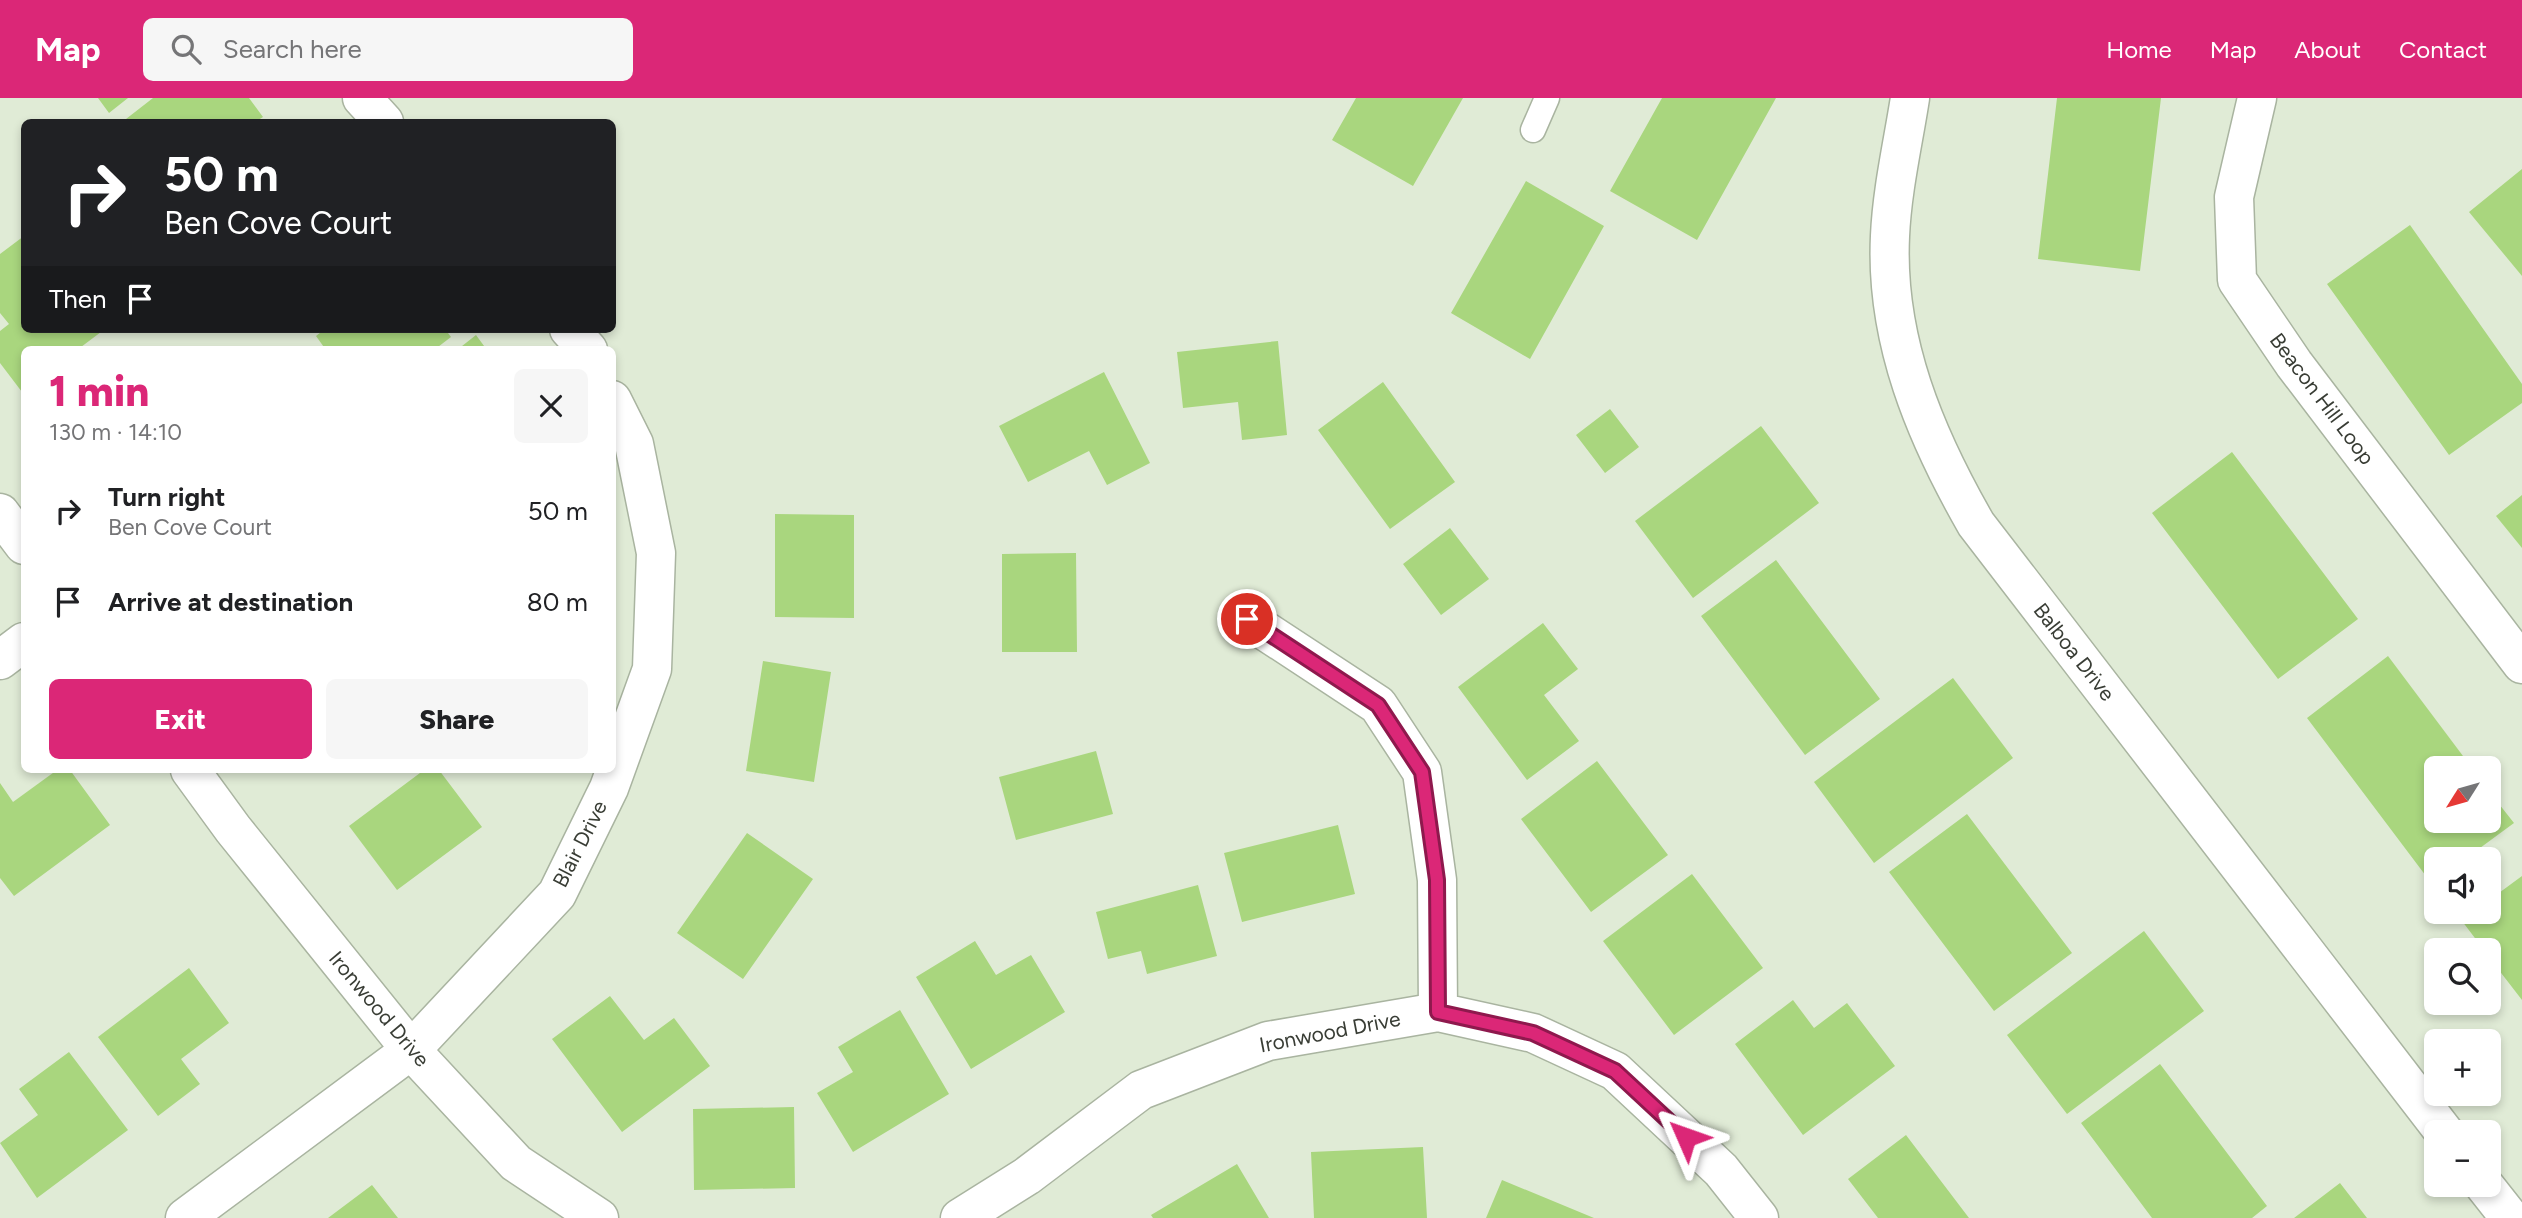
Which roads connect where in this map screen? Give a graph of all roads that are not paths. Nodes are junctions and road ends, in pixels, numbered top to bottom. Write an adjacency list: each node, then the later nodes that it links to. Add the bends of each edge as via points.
1 (362, 98): 5 (street)
2 (1547, 98): 6 (lane)
3 (1910, 98): 21 (street, Balboa Drive, via 1890,235 1892,299 1902,356 1941,463 1976,524)
4 (2257, 98): 15 (street, Beacon Hill Loop, via 2234,197 2237,280 2294,364)
5 (381, 119)
6 (1533, 130)
7 (573, 333): 8 (street)
8 (584, 346)
9 (616, 408): 16 (street, Blair Drive, via 634,444 656,553 652,670)
10 (0, 513): 11 (street)
11 (21, 541)
12 (1247, 619): 19 (street, via 1378,705 1422,772 1437,880)
13 (21, 644): 14 (street)
14 (0, 660)
15 (2522, 664)
16 (616, 769)
17 (192, 773): 20 (street, Ironwood Drive)
18 (614, 773): 20 (street, Blair Drive, via 557,894)
19 (1438, 1012): 25 (street, Ironwood Drive, via 1268,1041 1141,1090 1027,1176); 26 (street, Ironwood Drive, via 1533,1033 1615,1071 1721,1170)
20 (411, 1050): 23 (street, Blair Drive); 24 (street, Ironwood Drive, via 516,1163)
21 (2435, 1120)
22 (2493, 1197): 27 (street)
23 (185, 1218)
24 (599, 1218)
25 (960, 1218)
26 (1759, 1218)
27 (2510, 1218)

